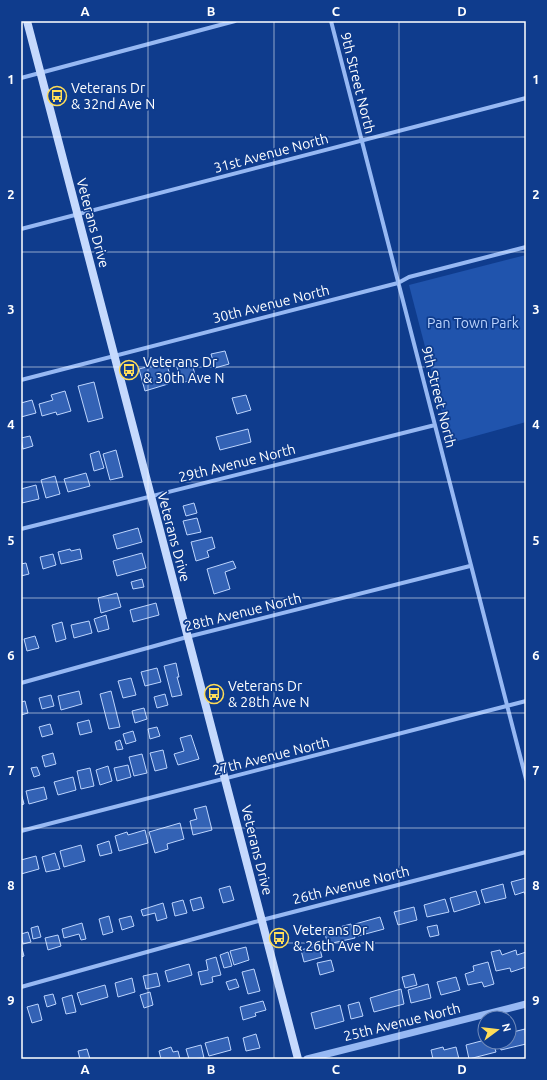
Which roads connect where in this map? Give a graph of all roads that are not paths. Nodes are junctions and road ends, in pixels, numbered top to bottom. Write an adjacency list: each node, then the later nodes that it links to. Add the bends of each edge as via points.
1 (27, 21): 4 (main road, Veterans Drive)
2 (235, 21): 4 (street)
3 (331, 21): 7 (street, 9th Street North)
4 (40, 72): 5 (street); 8 (main road, Veterans Drive)
5 (21, 78)
6 (526, 98): 7 (street, 31st Avenue North)
7 (362, 141): 8 (street, 31st Avenue North); 11 (street, 9th Street North)
8 (77, 214): 9 (street, 31st Avenue North); 12 (main road, Veterans Drive)
9 (21, 229)
10 (526, 247): 11 (street, 30th Avenue North, via 409,277)
11 (398, 283): 12 (street, 30th Avenue North); 14 (street, 9th Street North)
12 (114, 356): 13 (street, 30th Avenue North); 15 (main road, Veterans Drive)
13 (21, 380)
14 (435, 425): 15 (street, 29th Avenue North); 17 (street, 9th Street North)
15 (150, 497): 16 (street, 29th Avenue North); 18 (main road, Veterans Drive)
16 (21, 529)
17 (470, 566): 18 (street, 28th Avenue North); 21 (street, 9th Street North)
18 (187, 637): 19 (street, 28th Avenue North); 22 (main road, Veterans Drive)
19 (21, 683)
20 (526, 701): 21 (street, 27th Avenue North)
21 (507, 706): 22 (street, 27th Avenue North); 23 (street, 9th Street North)
22 (225, 779): 24 (street, 27th Avenue North); 26 (main road, Veterans Drive)
23 (526, 779)
24 (21, 831)
25 (526, 852): 26 (street, 26th Avenue North)
26 (262, 920): 27 (street, 26th Avenue North); 29 (main road, Veterans Drive)
27 (21, 988)
28 (526, 1004): 30 (street, 25th Avenue North)
29 (298, 1059)
30 (307, 1059)

